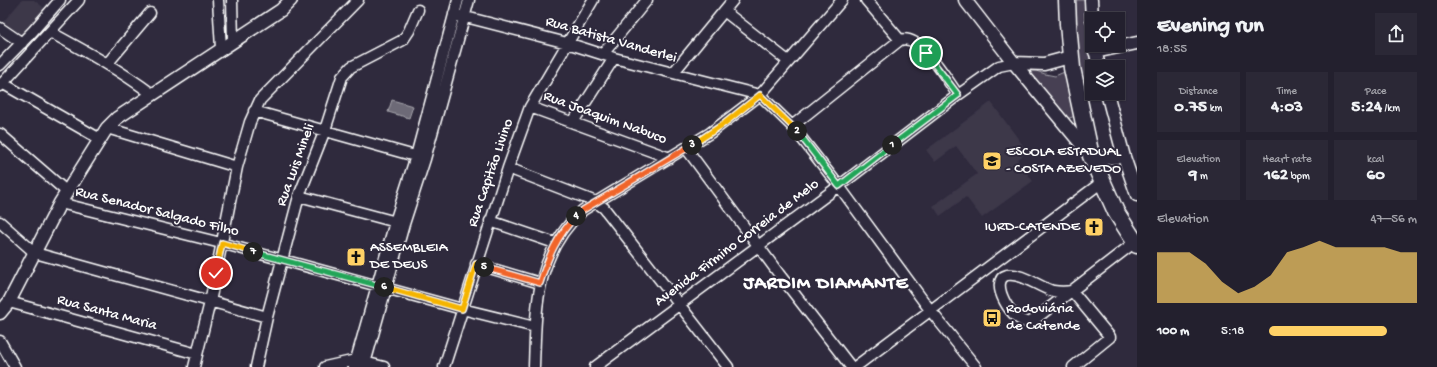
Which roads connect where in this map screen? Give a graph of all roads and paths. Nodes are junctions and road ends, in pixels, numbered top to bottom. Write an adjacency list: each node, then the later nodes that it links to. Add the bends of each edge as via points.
1 (60, 0): 27 (street)
2 (79, 0): 24 (street)
3 (218, 0): 31 (street)
4 (232, 0): 26 (street)
5 (291, 0): 26 (street, via 281,10)
6 (358, 0): 46 (street, via 260,100)
7 (458, 0): 21 (street)
8 (469, 0): 22 (street)
9 (593, 0): 28 (street, Rua Capitão Livino)
10 (647, 0): 32 (street)
11 (733, 0): 18 (street)
12 (842, 0): 35 (street)
13 (866, 0): 25 (street)
14 (965, 0): 36 (street)
15 (1067, 0): 33 (main road)
16 (1091, 0): 19 (street)
17 (418, 10): 50 (street, Rua Luis Mineli, via 403,40 360,62 344,74)
18 (724, 11): 35 (street); 39 (street)
19 (1092, 12)
20 (150, 13): 37 (street)
21 (454, 14): 22 (street, Rua Batista Vanderlei); 55 (street)
22 (464, 16): 28 (street, Rua Batista Vanderlei); 55 (street)
23 (0, 28): 27 (street)
24 (50, 32): 37 (street); 40 (street)
25 (900, 40): 43 (street, via 905,38 922,48); 48 (street)
26 (233, 41): 31 (street)
27 (22, 43): 38 (street)
28 (567, 43): 32 (street, Rua Batista Vanderlei); 45 (street, Rua Capitão Livino)
29 (1137, 43): 30 (street)
30 (1125, 44)
31 (221, 48): 41 (street)
32 (603, 54): 34 (street, Rua Batista Vanderlei)
33 (1070, 57): 36 (street, via 1044,64); 54 (main road)
34 (614, 58): 39 (street, Rua Batista Vanderlei); 47 (street)
35 (788, 61): 42 (street)
36 (1014, 63): 43 (street, Avenida Firmino Correia de Melo, via 999,66); 54 (street)
37 (107, 64): 41 (street)
38 (0, 66)
39 (673, 74): 42 (street, Rua Batista Vanderlei)
40 (1, 85): 52 (street)
41 (152, 94): 49 (street, via 117,118)
42 (760, 95): 48 (street); 53 (street, via 725,123)
43 (958, 95): 61 (street, Avenida Firmino Correia de Melo)
44 (1109, 100): 57 (street)
45 (530, 107): 47 (street, Rua Joaquim Nabuco); 59 (street, Rua Capitão Livino)
46 (254, 110): 50 (street); 58 (street)
47 (573, 122): 56 (street, Rua Joaquim Nabuco)
48 (792, 126): 61 (street)
49 (108, 128): 52 (street); 58 (street)
50 (325, 130): 55 (street); 64 (street, Rua Luis Mineli)
51 (0, 134): 62 (street)
52 (100, 139): 62 (street)
53 (686, 148): 56 (street); 73 (street)
54 (1091, 156): 57 (street); 60 (main road)
55 (421, 157): 69 (street)
56 (670, 158): 65 (street)
57 (1124, 158): 63 (street)
58 (237, 167): 70 (street)
59 (508, 168): 65 (street); 67 (street, Rua Capitão Livino)
60 (1102, 182): 72 (main road, via 1116,212); 84 (street)
61 (839, 186): 73 (street, Avenida Firmino Correia de Melo); 84 (street)
62 (67, 192): 66 (street)
63 (1137, 195)
64 (299, 196): 69 (street); 75 (street, Rua Luis Mineli)
65 (596, 202): 71 (street, via 575,217); 82 (street, via 607,211)
66 (60, 203): 70 (street, Rua Senador Salgado Filho); 74 (street)
67 (490, 221): 71 (street); 76 (street, Rua Capitão Livino)
68 (0, 222): 74 (street)
69 (400, 223): 78 (street)
70 (222, 243): 75 (street, Rua Senador Salgado Filho); 81 (street)
71 (555, 243): 77 (street)
72 (1136, 244): 79 (street)
73 (759, 246): 82 (street, Avenida Firmino Correia de Melo); 101 (street)
74 (35, 253): 80 (street); 81 (street)
75 (282, 260): 78 (street, Rua Senador Salgado Filho); 86 (street, Rua Luis Mineli)
76 (476, 264): 77 (street); 83 (street, Rua Capitão Livino)
77 (540, 283): 87 (street)
78 (382, 286): 83 (street, Rua Senador Salgado Filho); 91 (street)
79 (1072, 291): 79 (street, via 1054,291 1013,275 1003,278 1000,288 1001,296 1015,316 1029,322); 104 (street, via 1110,337)
80 (9, 302): 85 (street); 89 (street, Rua Santa Maria)
81 (210, 302): 86 (street); 89 (street)
82 (679, 305): 90 (street, Avenida Firmino Correia de Melo); 100 (street)
83 (462, 309): 87 (street, Rua Senador Salgado Filho); 97 (street, Rua Capitão Livino)
84 (930, 310): 102 (street); 103 (street)
85 (0, 312)
86 (267, 317): 94 (street, Rua Luis Mineli)
87 (535, 327): 98 (street)
88 (0, 341): 92 (street)
89 (197, 354): 93 (street)
90 (607, 363): 99 (street, Avenida Firmino Correia de Melo)
91 (360, 364): 95 (street); 96 (street)
92 (15, 367)
93 (194, 367)
94 (256, 367)
95 (325, 367)
96 (384, 367)
97 (444, 367)
98 (534, 367)
99 (595, 367)
100 (728, 367)
101 (851, 367)
102 (855, 367)
103 (976, 367)
104 (1073, 367)

